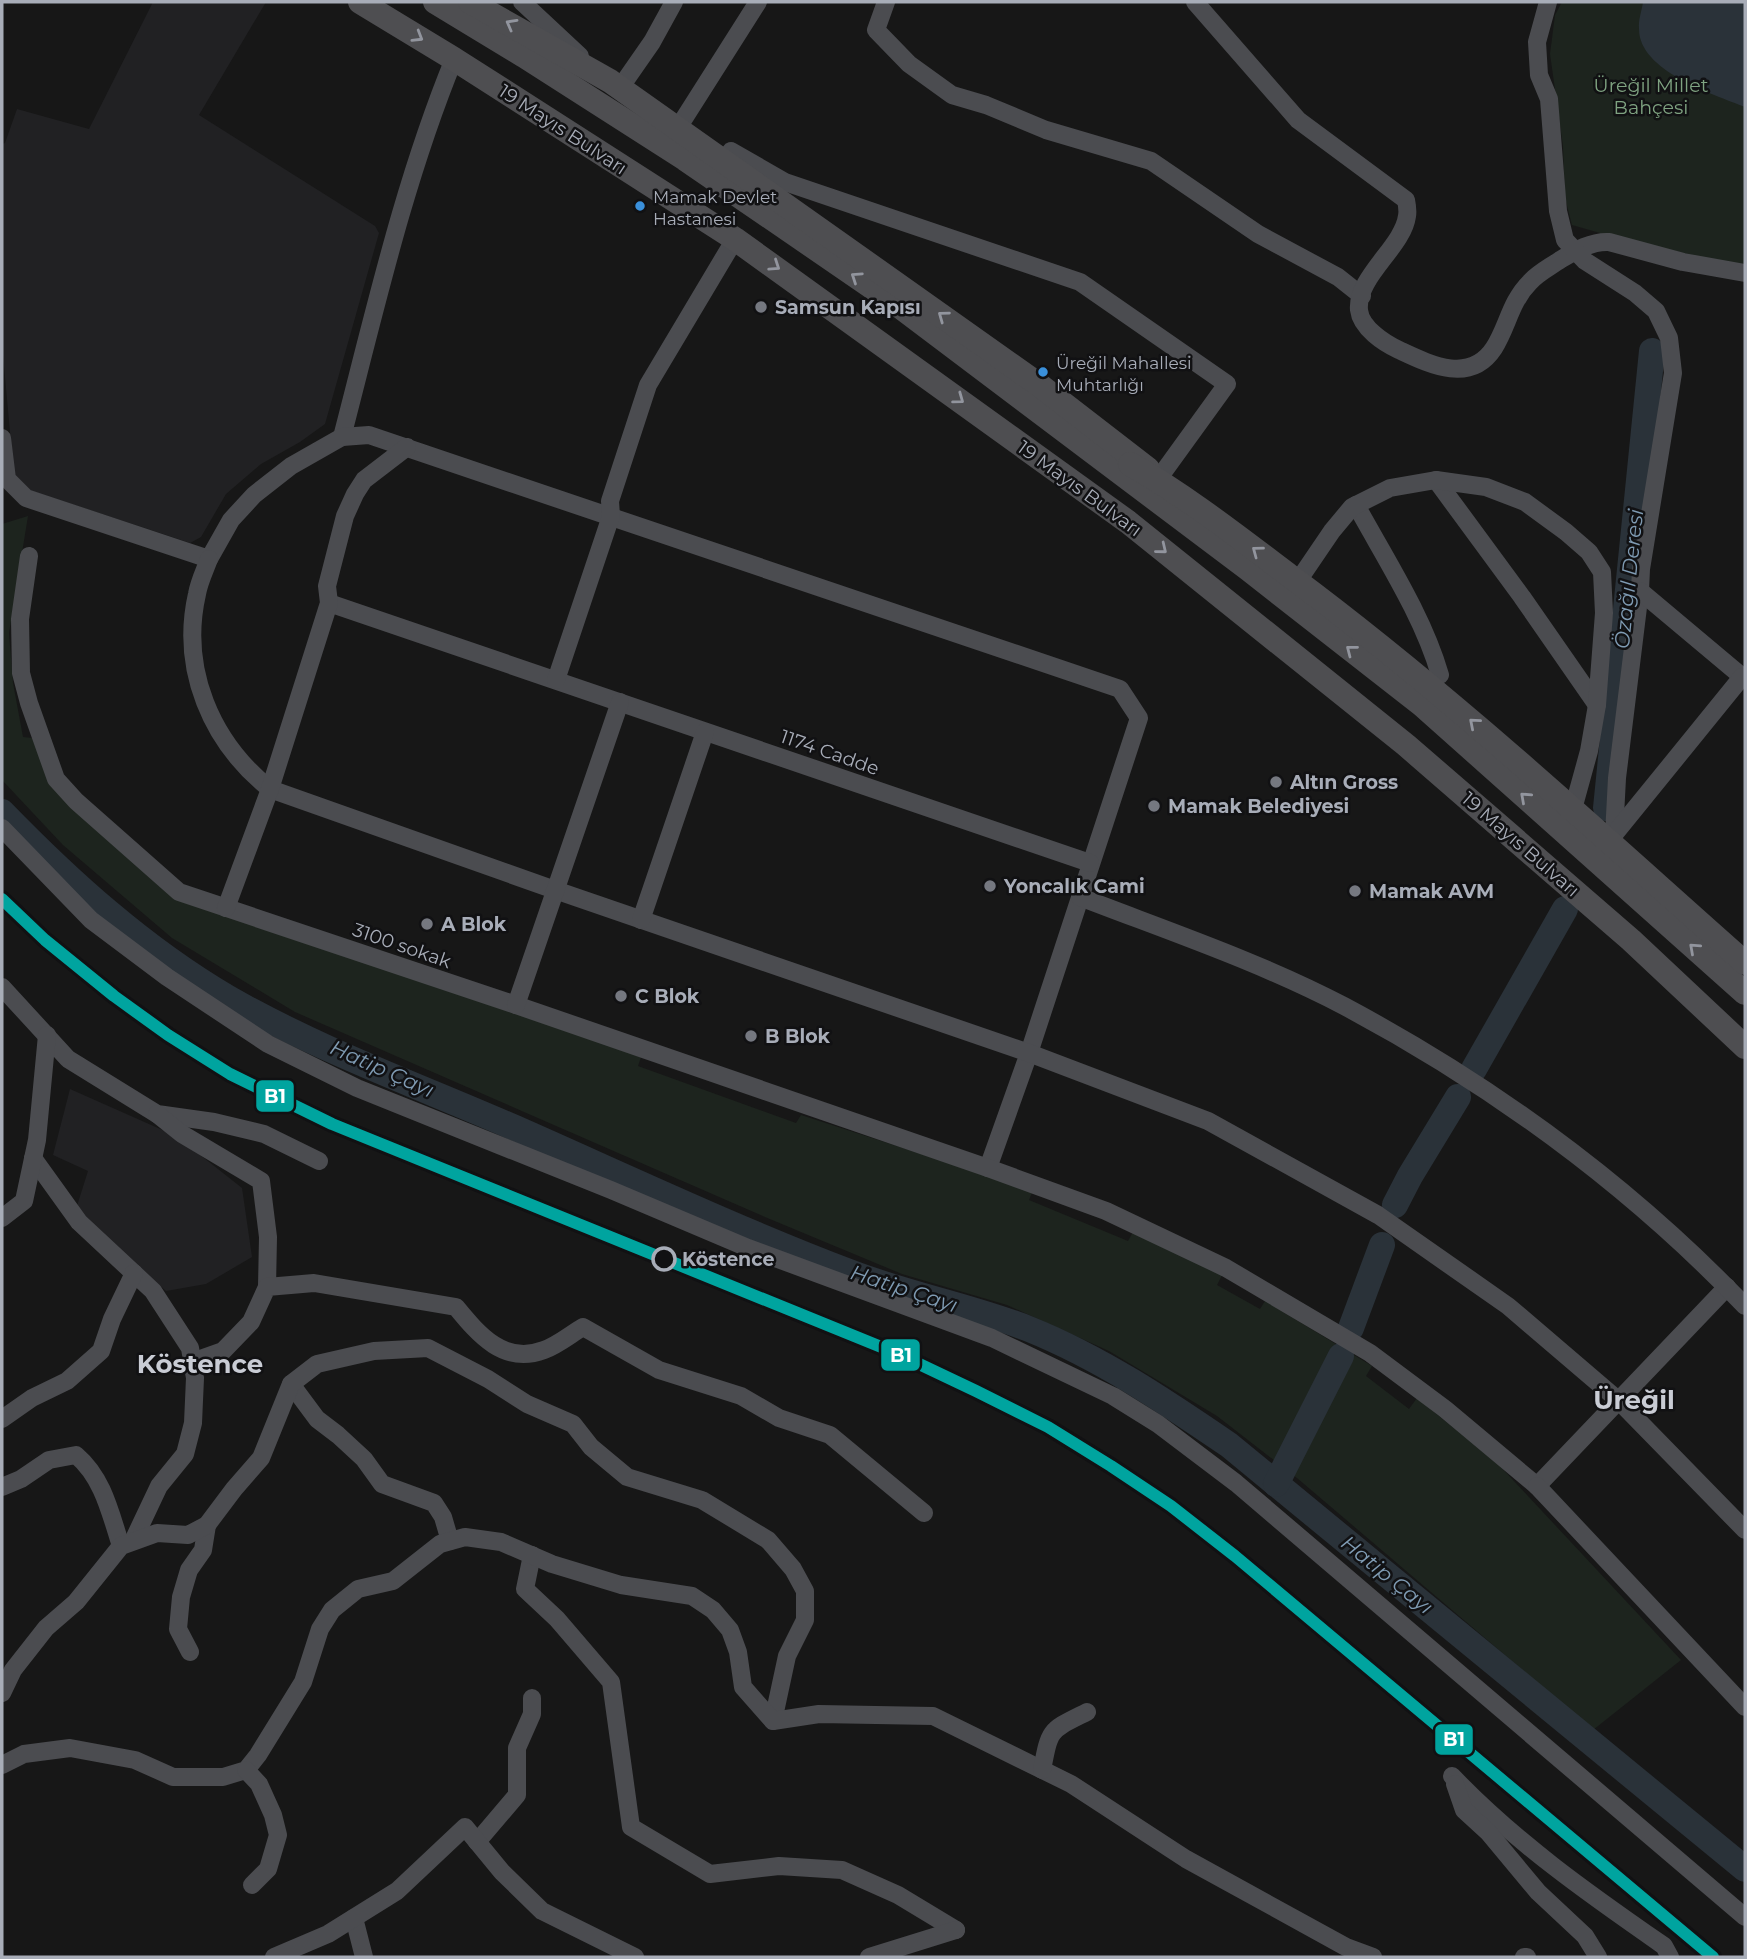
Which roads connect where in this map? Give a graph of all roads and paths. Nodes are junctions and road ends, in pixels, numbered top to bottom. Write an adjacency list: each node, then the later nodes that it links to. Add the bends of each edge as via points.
1 (360, 2): 10 (highway, 19 Mayıs Bulvarı, one-way to 10)
2 (435, 2): 18 (highway, 19 Mayıs Bulvarı, one-way to 2, via 895,303 685,159)
3 (470, 2): 11 (highway, one-way to 3)
4 (522, 2): 11 (street)
5 (674, 2): 11 (street, via 652,42)
6 (758, 2): 12 (street)
7 (886, 2): 17 (street, via 876,30 909,64 952,94 1046,130 1151,161 1258,234 1338,276)
8 (1195, 2): 17 (street, via 1298,120 1406,200 1407,217)
9 (1548, 2): 15 (street, via 1537,42 1539,75 1549,99 1558,211 1565,240)
10 (454, 59): 14 (highway, 19 Mayıs Bulvarı); 19 (street, via 396,231)
11 (610, 81): 12 (highway)
12 (678, 128): 23 (highway, one-way to 12, via 1038,384)
13 (731, 151): 23 (street, via 785,182 1080,282 1227,384)
14 (734, 239): 25 (street, via 648,385 610,501); 53 (highway, 19 Mayıs Bulvarı, one-way to 53, via 1128,522 1406,745 1631,940)
15 (1575, 251): 16 (street, via 1598,241 1609,242); 17 (street, via 1530,282 1515,302 1494,348 1462,370 1435,367 1386,344 1364,323 1359,310); 29 (street, via 1656,311 1669,338 1673,373)
16 (1745, 273)
17 (1362, 296)
18 (1037, 411): 23 (highway); 43 (highway, 19 Mayıs Bulvarı, one-way to 18, via 1422,705)
19 (342, 437): 21 (street, via 369,435); 27 (street, via 291,466 254,495 231,520)
20 (2, 438): 27 (street, via 7,479 26,498)
21 (407, 447): 25 (street); 30 (street, via 365,480 355,494 327,586)
22 (1436, 480): 24 (street, via 1390,488); 35 (street); 35 (street, via 1486,487 1525,502 1589,552 1602,572 1604,613)
23 (1167, 483): 28 (highway, one-way to 23)
24 (1356, 505): 28 (street); 31 (street, via 1397,579)
25 (611, 516): 33 (street); 41 (street, via 1120,689 1139,718)
26 (29, 556): 46 (street, 3100 sokak, via 20,619 21,673 56,779 179,892)
27 (209, 559): 37 (street, via 197,593 192,634 196,672 209,714 229,748)
28 (1297, 581): 38 (highway, one-way to 28, via 1447,700)
29 (1640, 591): 32 (street); 40 (street)
30 (329, 603): 33 (street, 1174 Cadde); 37 (street)
31 (1440, 674)
32 (1744, 678): 40 (street)
33 (556, 680): 34 (street, 1174 Cadde)
34 (620, 702): 36 (street, 1174 Cadde); 42 (street)
35 (1597, 705): 38 (street)
36 (705, 732): 41 (street, 1174 Cadde); 47 (street)
37 (270, 789): 42 (street); 46 (street)
38 (1573, 809): 40 (highway)
39 (2, 828): 87 (street, via 91,920 268,1044 357,1088 748,1248 992,1338 1113,1396 1158,1424 1236,1483)
40 (1611, 838): 44 (highway)
41 (1090, 863): 45 (street)
42 (555, 890): 47 (street); 51 (street)
43 (1629, 890): 44 (highway); 50 (highway, 19 Mayıs Bulvarı, one-way to 43)
44 (1667, 894): 48 (highway)
45 (1080, 897): 54 (street); 62 (street, via 1251,963 1342,1005 1453,1069 1547,1133 1636,1203)
46 (226, 908): 51 (street, 3100 sokak)
47 (641, 920): 54 (street)
48 (1745, 963)
49 (2, 987): 52 (street)
50 (1745, 993)
51 (516, 1005): 58 (street, 3100 sokak)
52 (47, 1035): 55 (street, via 68,1059); 56 (street)
53 (1745, 1047)
54 (1029, 1054): 58 (street); 66 (street, via 1208,1121 1378,1215 1508,1306)
55 (157, 1114): 57 (street, via 264,1134); 61 (street, via 261,1181 268,1237)
56 (33, 1158): 59 (street, via 24,1202); 60 (street, via 79,1222)
57 (319, 1161)
58 (988, 1168): 68 (street, 3100 sokak, via 1106,1211 1226,1268 1370,1353)
59 (2, 1218)
60 (134, 1273): 64 (street, via 153,1291 190,1348); 67 (street, via 101,1351 68,1381)
61 (267, 1287): 64 (street, via 251,1322 223,1351); 70 (street, via 314,1283 456,1307 480,1336 512,1354 543,1350 583,1327 659,1370 741,1396 779,1418 830,1435)
62 (1727, 1287): 63 (street); 66 (street)
63 (1745, 1306)
64 (192, 1362): 74 (street, via 193,1423 186,1454 159,1486)
65 (291, 1384): 71 (street, via 261,1458); 73 (street, via 317,1419 364,1459 382,1484 434,1503); 81 (street, via 317,1364 374,1351 428,1348 527,1404 573,1424 591,1447 627,1477 702,1500 768,1540 805,1591 805,1620 787,1656)
66 (1618, 1400): 68 (street); 72 (street)
67 (2, 1419)
68 (1537, 1486): 79 (street, 3100 sokak)
69 (2, 1487): 74 (street, via 49,1460 76,1455 91,1467)
70 (924, 1513)
71 (207, 1525): 74 (street, via 188,1535 157,1533); 76 (street, via 203,1550 189,1570 181,1597 178,1629)
72 (1745, 1531)
73 (450, 1541): 75 (street, via 465,1537 501,1542); 83 (street, via 393,1581 358,1590 332,1609 320,1629 303,1682)
74 (127, 1543): 77 (street, via 76,1602 46,1628 13,1670)
75 (532, 1555): 81 (street, via 621,1585 692,1596 713,1610 730,1630 743,1687); 92 (street, via 525,1589 611,1682 631,1827 709,1874 779,1866 842,1870 898,1895 956,1930)
76 (190, 1652)
77 (2, 1693)
78 (533, 1698): 85 (street, via 532,1714 517,1748 517,1795)
79 (1745, 1707)
80 (1087, 1712): 84 (street, via 1055,1728 1047,1741)
81 (773, 1721): 84 (street, via 819,1714 933,1716)
82 (2, 1765): 83 (street, via 24,1755 70,1748 135,1760 173,1777 223,1777)
83 (246, 1770): 86 (street, via 259,1784 278,1835 268,1868)
84 (1042, 1770): 93 (street, via 1196,1865 1346,1947)
85 (477, 1842): 88 (street, via 465,1827 397,1891); 91 (street, via 542,1911)
86 (252, 1885)
87 (1745, 1917)
88 (354, 1918): 89 (street); 90 (street)
89 (274, 1957)
90 (364, 1957)
91 (635, 1957)
92 (869, 1957)
93 (1373, 1957)
94 (1598, 1957): 95 (street, via 1584,1936 1464,1810 1452,1776 1550,1865 1664,1945)
95 (1670, 1957)

